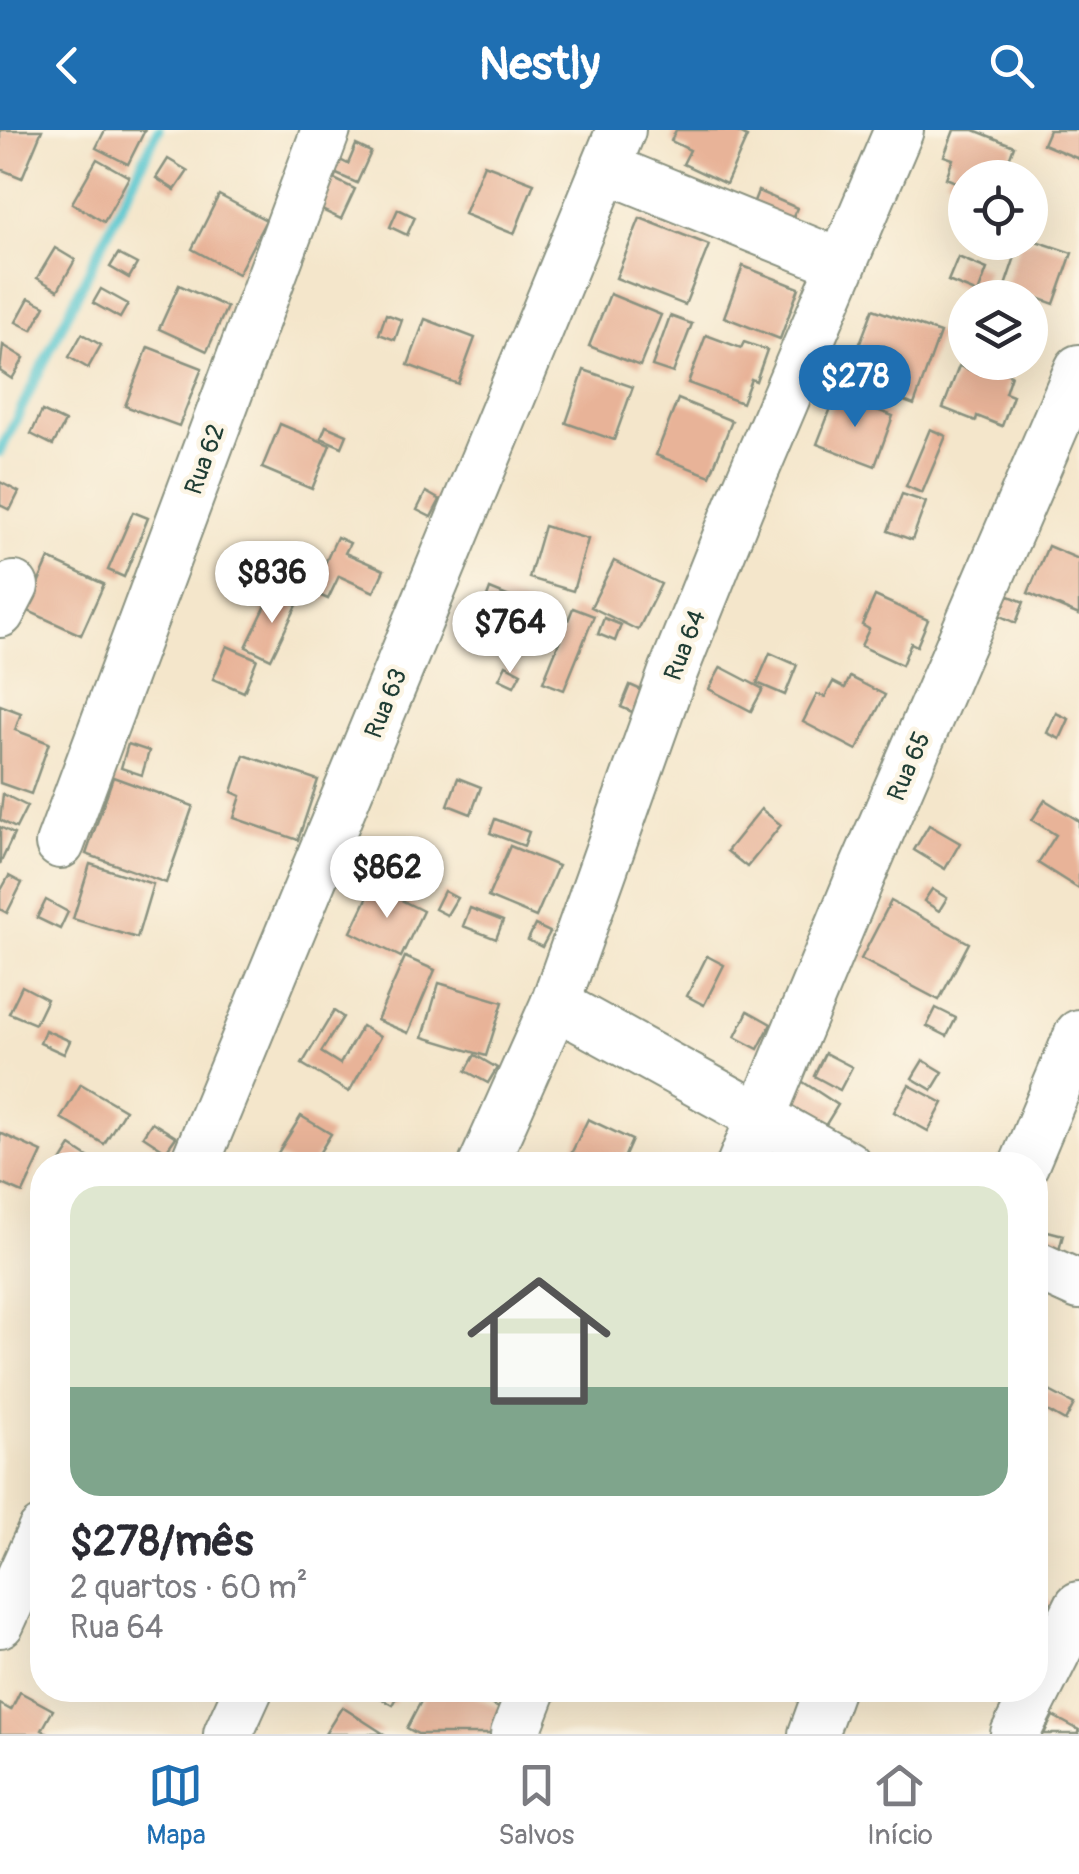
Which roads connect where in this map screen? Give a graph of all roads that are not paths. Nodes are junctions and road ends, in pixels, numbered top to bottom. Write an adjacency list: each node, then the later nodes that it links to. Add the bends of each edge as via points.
1 (326, 130): 6 (street, Rua 62)
2 (898, 130): 4 (street, Rua 64)
3 (614, 149): 4 (street); 10 (street, Rua 63)
4 (840, 263): 7 (street, Rua 64, via 673,672)
5 (1079, 369): 9 (street, Rua 65)
6 (60, 844)
7 (555, 1004): 9 (street); 11 (street, Rua 64)
8 (1079, 1034): 14 (street)
9 (760, 1117): 12 (street, Rua 65); 13 (street)
10 (199, 1152)
11 (488, 1152)
12 (747, 1152)
13 (823, 1152)
14 (1029, 1152)
15 (1048, 1271): 16 (street)
16 (1079, 1286)
17 (30, 1558): 19 (street)
18 (1079, 1606): 20 (street)
19 (0, 1624)
20 (1048, 1668)
21 (243, 1702): 25 (street)
22 (527, 1702): 26 (street)
23 (824, 1702): 27 (street)
24 (1031, 1702): 28 (street)
25 (228, 1734)
26 (514, 1734)
27 (812, 1734)
28 (1015, 1734)

